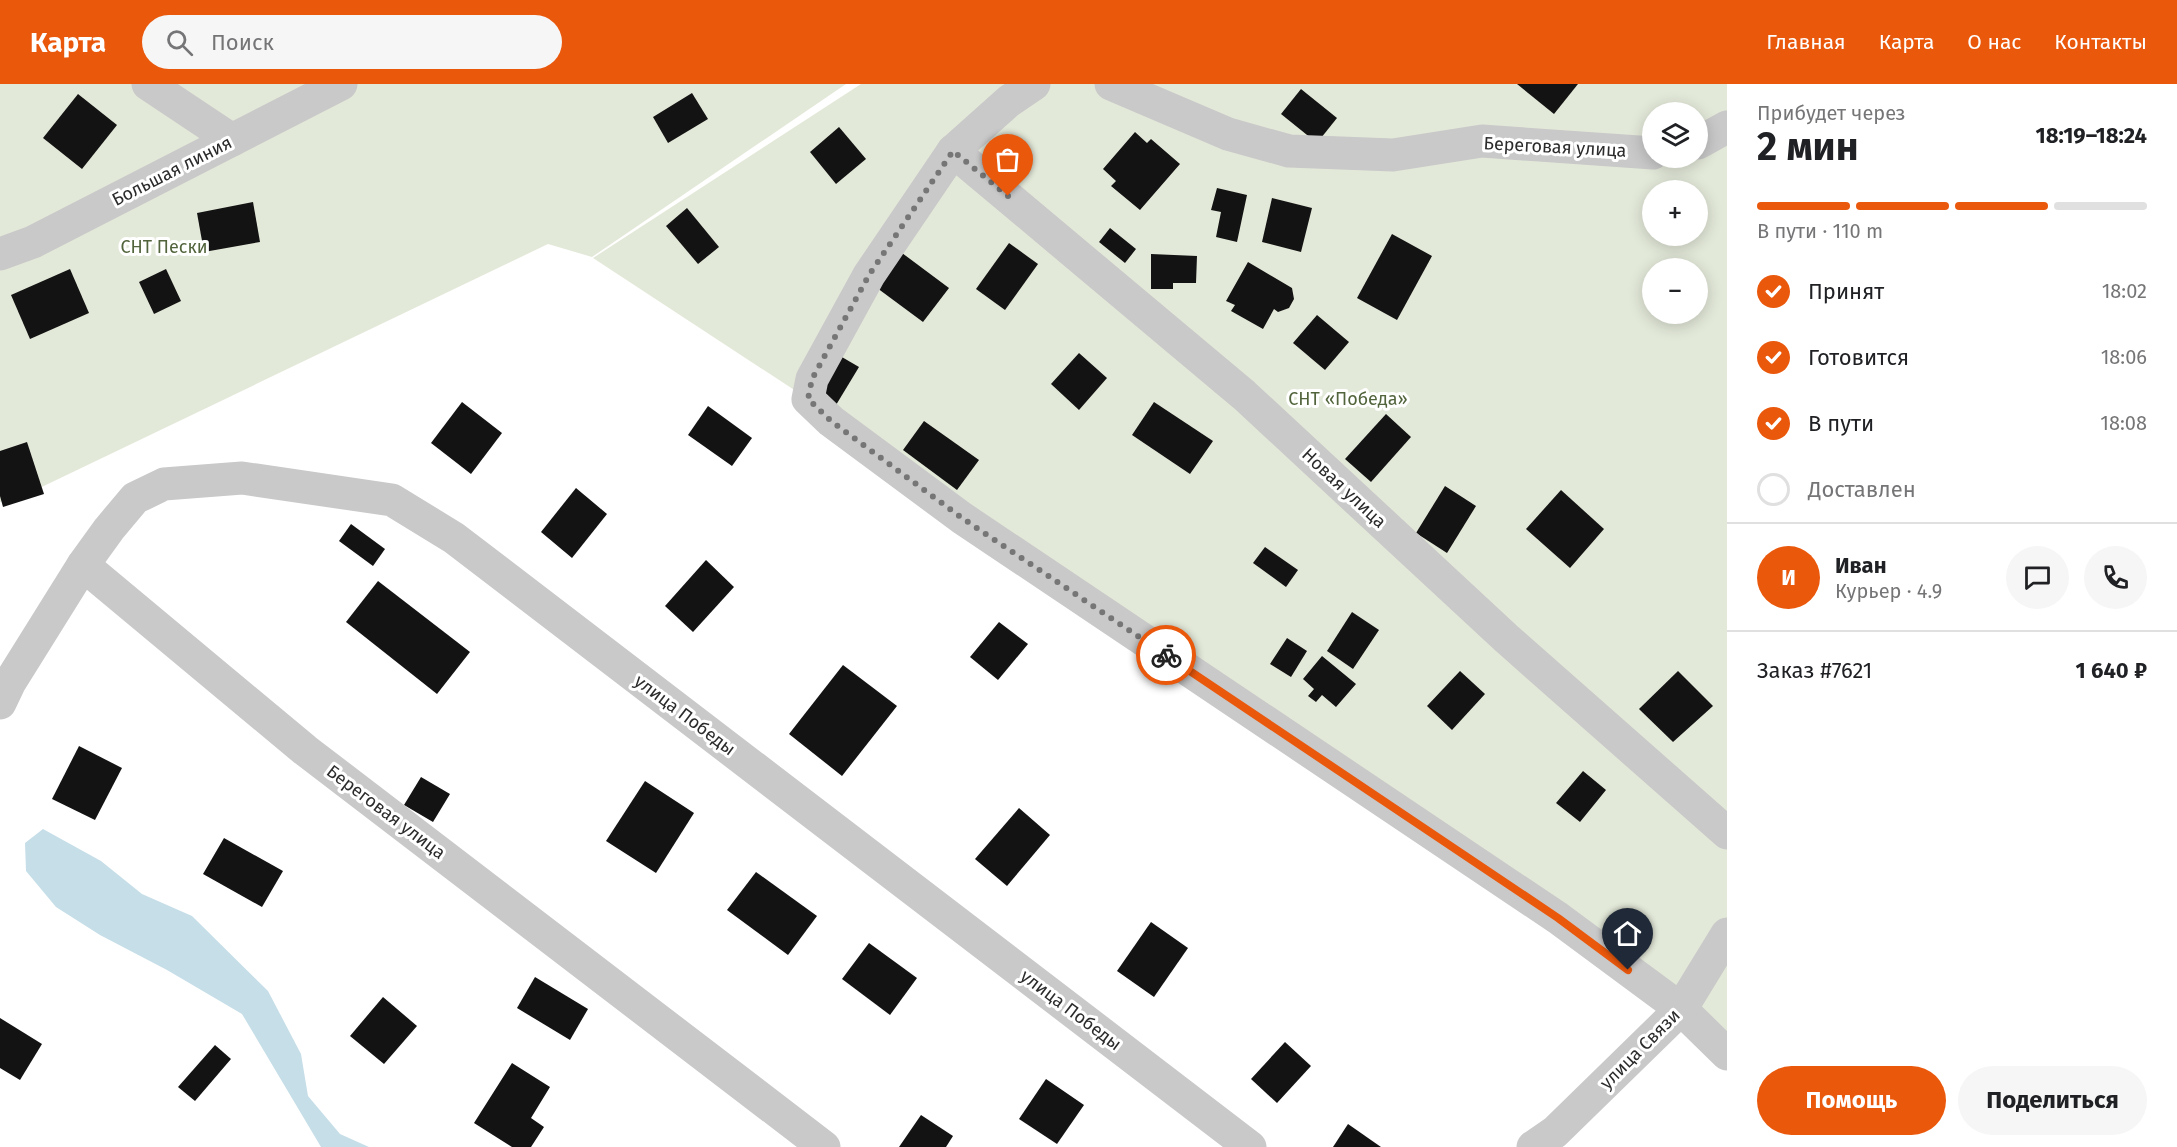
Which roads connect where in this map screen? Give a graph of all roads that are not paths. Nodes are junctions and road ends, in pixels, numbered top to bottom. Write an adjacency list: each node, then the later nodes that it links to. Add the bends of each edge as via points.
1 (148, 84): 7 (street)
2 (341, 84): 7 (street, Большая линия)
3 (1034, 84): 8 (street, via 1009,100)
4 (1111, 84): 9 (street, Береговая улица, via 1228,134 1289,151 1393,155 1482,141)
5 (1727, 127): 6 (street)
6 (1708, 137)
7 (232, 140): 10 (street, Большая линия, via 33,242)
8 (953, 151): 13 (street, Новая улица, via 1244,395 1506,638); 15 (street, via 869,275 812,379 808,399 831,421 962,518 1558,918)
9 (1642, 152)
10 (0, 254)
11 (83, 565): 12 (street); 17 (street, Береговая улица, via 305,750); 18 (street, улица Победы, via 135,498 164,484 242,478 392,500 454,538)
12 (0, 703)
13 (1727, 833)
14 (1727, 934): 15 (street, улица Связи)
15 (1681, 1009): 16 (street); 19 (street, улица Связи, via 1556,1132)
16 (1727, 1054)
17 (824, 1147)
18 (1250, 1147)
19 (1533, 1147)

